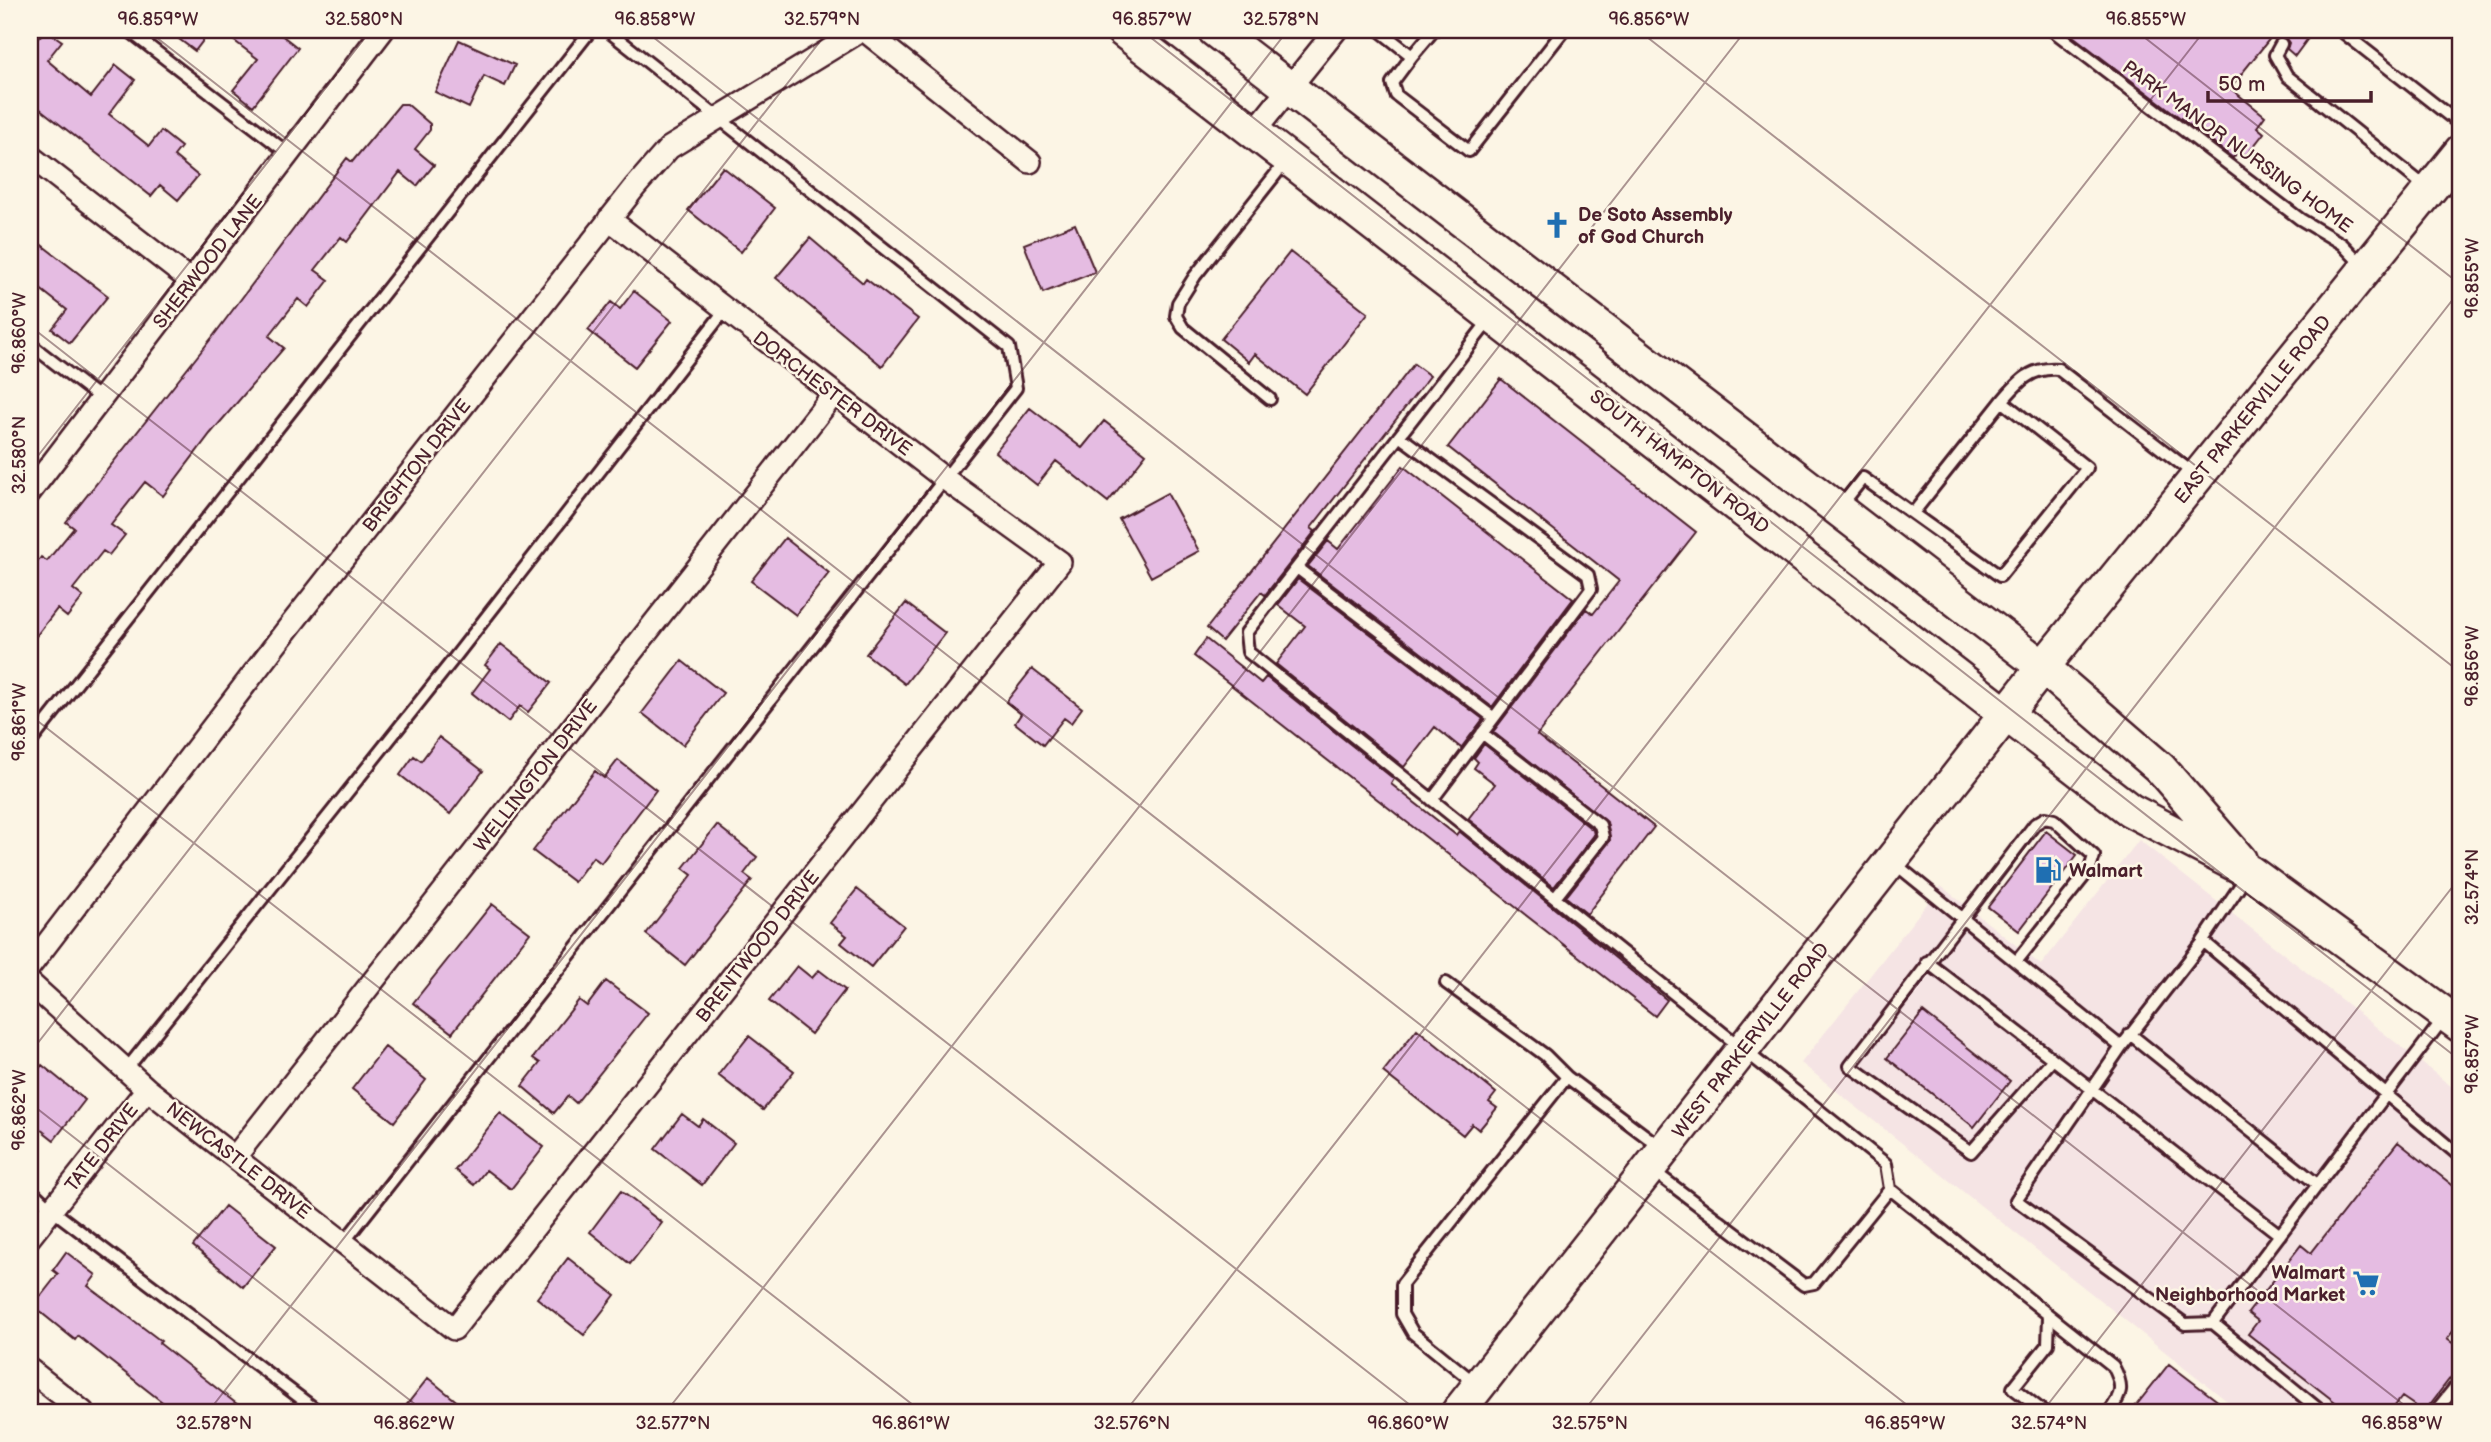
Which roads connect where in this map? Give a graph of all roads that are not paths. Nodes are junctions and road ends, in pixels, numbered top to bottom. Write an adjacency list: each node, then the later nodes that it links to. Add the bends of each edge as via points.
1 (128, 30): 21 (lane)
2 (383, 30): 21 (street, SHERWOOD LANE)
3 (591, 30): 48 (lane)
4 (863, 30): 17 (street, BRIGHTON DRIVE); 24 (street)
5 (1122, 30): 19 (main road, SOUTH HAMPTON ROAD)
6 (1214, 30): 16 (main road, SOUTH HAMPTON ROAD)
7 (1336, 30): 16 (street)
8 (1379, 30): 15 (lane)
9 (1434, 30): 15 (lane)
10 (1564, 30): 15 (lane, via 1469,151 1396,95 1392,83)
11 (2052, 30): 27 (lane, PARK MANOR NURSING HOME, via 2300,219 2342,244)
12 (2340, 30): 18 (lane)
13 (611, 31): 17 (lane)
14 (2281, 44): 25 (lane, via 2275,55 2287,76)
15 (1412, 56)
16 (1290, 88): 19 (street); 40 (main road, SOUTH HAMPTON ROAD)
17 (717, 118): 26 (street, BRIGHTON DRIVE, via 669,148); 38 (lane, via 1009,347 1016,388)
18 (2461, 125)
19 (1254, 132): 23 (main road, SOUTH HAMPTON ROAD)
20 (2461, 151): 25 (main road, EAST PARKERVILLE ROAD)
21 (290, 155): 28 (street, SHERWOOD LANE)
22 (30, 156): 28 (street)
23 (1289, 158): 30 (main road, SOUTH HAMPTON ROAD); 34 (lane, via 1195,276 1178,303 1176,316 1183,328)
24 (1030, 162)
25 (2430, 191): 27 (main road, EAST PARKERVILLE ROAD)
26 (610, 219): 29 (street, DORCHESTER DRIVE); 57 (street, BRIGHTON DRIVE)
27 (2366, 268): 37 (main road, EAST PARKERVILLE ROAD)
28 (191, 281): 33 (street, SHERWOOD LANE)
29 (725, 310): 32 (street, DORCHESTER DRIVE); 65 (lane, via 452,662)
30 (1492, 316): 36 (lane); 45 (main road, SOUTH HAMPTON ROAD)
31 (30, 345): 33 (lane)
32 (834, 394): 38 (street, DORCHESTER DRIVE); 70 (street, WELLINGTON DRIVE)
33 (100, 398): 39 (street, SHERWOOD LANE)
34 (1270, 399)
35 (2002, 401): 37 (lane, via 2024,376 2043,368 2058,369); 41 (lane); 41 (lane, via 2087,468 2079,479 2000,576)
36 (1399, 436): 43 (lane); 46 (lane, via 1588,575 1591,589)
37 (2198, 476): 44 (main road, EAST PARKERVILLE ROAD)
38 (945, 479): 42 (street, DORCHESTER DRIVE); 79 (lane)
39 (30, 492)
40 (1838, 510): 41 (lane, via 1863,478); 44 (main road, SOUTH HAMPTON ROAD)
41 (1914, 512)
42 (1060, 562): 82 (street, BRENTWOOD DRIVE)
43 (1297, 568): 46 (lane); 49 (lane, via 1246,633 1248,652)
44 (2043, 667): 45 (main road, WEST PARKERVILLE ROAD); 51 (main road, SOUTH HAMPTON ROAD, via 2160,768)
45 (2007, 713): 50 (main road, WEST PARKERVILLE ROAD); 51 (main road, SOUTH HAMPTON ROAD, via 2130,810)
46 (1494, 718): 47 (lane)
47 (1482, 733): 49 (lane); 52 (lane, via 1600,825 1603,837)
48 (30, 743)
49 (1432, 800): 52 (lane)
50 (1891, 860): 53 (lane); 63 (main road, WEST PARKERVILLE ROAD)
51 (2250, 872): 54 (lane); 60 (main road, SOUTH HAMPTON ROAD)
52 (1555, 898): 63 (lane)
53 (1961, 917): 55 (lane); 56 (lane); 56 (lane, via 2035,824 2045,818 2053,820 2094,856 2090,869)
54 (2203, 942): 61 (lane); 69 (lane)
55 (1927, 962): 64 (lane); 64 (lane, via 1850,1066 1971,1152)
56 (2017, 962): 62 (lane)
57 (30, 966)
58 (30, 983): 65 (street, NEWCASTLE DRIVE)
59 (1446, 983): 66 (lane, via 1545,1055)
60 (2454, 1021): 69 (lane)
61 (2130, 1034): 62 (lane); 73 (lane)
62 (2121, 1047): 68 (lane)
63 (1743, 1049): 72 (main road, WEST PARKERVILLE ROAD); 75 (lane, via 1886,1164)
64 (2053, 1059): 68 (lane)
65 (125, 1071): 67 (street, NEWCASTLE DRIVE)
66 (1567, 1077): 72 (lane); 85 (lane, via 1402,1284 1402,1314 1413,1333)
67 (147, 1089): 70 (street, NEWCASTLE DRIVE); 76 (street, TATE DRIVE)
68 (2091, 1090): 77 (lane); 81 (lane, via 2016,1200 2185,1324)
69 (2386, 1094): 71 (lane); 73 (lane)
70 (235, 1157): 79 (street, NEWCASTLE DRIVE)
71 (2461, 1157)
72 (1657, 1159): 75 (lane, via 1804,1284 1814,1283); 85 (main road, WEST PARKERVILLE ROAD)
73 (2318, 1185): 77 (lane)
74 (30, 1189): 76 (lane)
75 (1890, 1189): 80 (lane)
76 (52, 1210): 78 (street, TATE DRIVE); 87 (lane)
77 (2280, 1235): 81 (lane)
78 (30, 1237)
79 (344, 1242): 82 (street, NEWCASTLE DRIVE)
80 (2049, 1317): 89 (lane, via 2048,1344 2013,1388); 90 (lane, via 2113,1366 2121,1381 2121,1396)
81 (2213, 1323): 91 (lane)
82 (454, 1329)
83 (30, 1370): 86 (street)
84 (2461, 1380): 92 (lane)
85 (1478, 1386): 88 (main road, WEST PARKERVILLE ROAD)
86 (83, 1412)
87 (319, 1412)
88 (1458, 1412)
89 (2044, 1412)
90 (2109, 1412)
91 (2322, 1412)
92 (2435, 1412)

